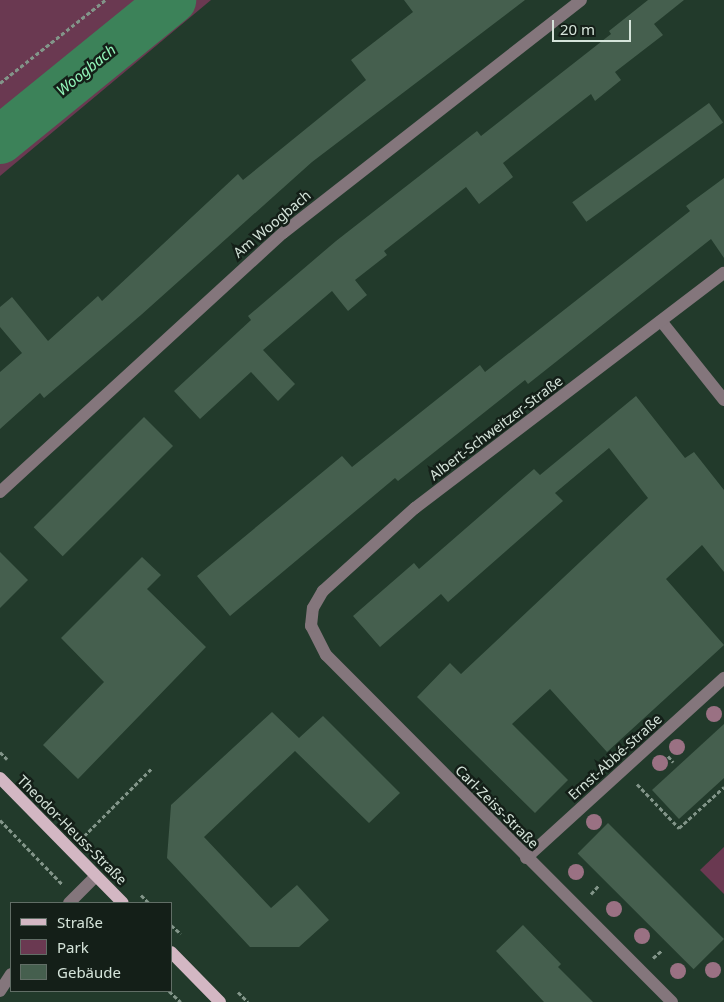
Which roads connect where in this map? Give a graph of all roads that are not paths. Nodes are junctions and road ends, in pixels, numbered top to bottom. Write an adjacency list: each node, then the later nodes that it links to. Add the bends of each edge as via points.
1 (581, 0): 5 (street, Am Woogbach, via 283,233)
2 (724, 273): 3 (street, Albert-Schweitzer-Straße)
3 (661, 321): 4 (street); 6 (street, Albert-Schweitzer-Straße, via 415,508 322,591 313,608)
4 (724, 400)
5 (0, 492)
6 (311, 626): 9 (street, Carl-Zeiss-Straße, via 326,655)
7 (724, 678): 9 (street, Ernst-Abbé-Straße)
8 (0, 778): 10 (main road, Theodor-Heuss-Straße)
9 (526, 858): 17 (street, Carl-Zeiss-Straße)
10 (96, 876): 11 (street); 12 (main road, Theodor-Heuss-Straße)
11 (72, 900)
12 (122, 902)
13 (172, 953): 16 (main road)
14 (10, 976): 15 (street)
15 (0, 991)
16 (220, 1002)
17 (672, 1002)

